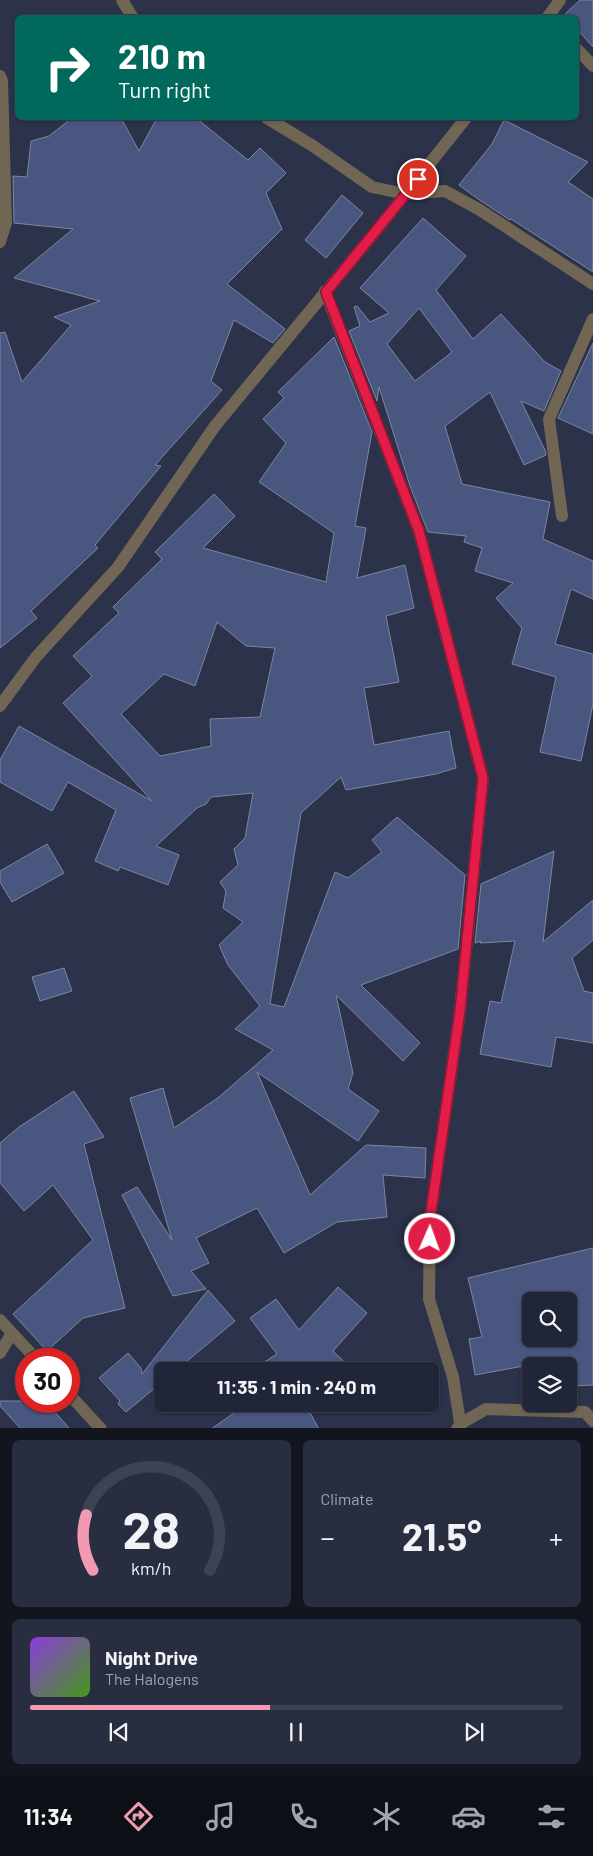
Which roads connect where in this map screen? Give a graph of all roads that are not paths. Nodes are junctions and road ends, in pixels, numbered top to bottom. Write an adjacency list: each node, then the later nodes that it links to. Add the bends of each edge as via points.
1 (122, 0): 3 (street)
2 (560, 0): 4 (street)
3 (131, 15)
4 (549, 15)
5 (579, 51): 6 (street)
6 (593, 66)
7 (0, 76): 11 (street, via 6,223)
8 (269, 120): 10 (street, via 372,187)
9 (464, 120): 10 (street)
10 (405, 194): 12 (street, via 445,191 480,210); 13 (street)
11 (0, 242)
12 (593, 284)
13 (326, 292): 16 (street, via 215,426 118,567 36,657); 23 (street, via 419,531 483,778 460,1011 430,1219 429,1299 453,1377)
14 (593, 319): 15 (street, via 549,419)
15 (562, 516)
16 (0, 706)
17 (0, 1320): 18 (street)
18 (12, 1333): 19 (street); 20 (street)
19 (26, 1348)
20 (0, 1353)
21 (80, 1406): 24 (street)
22 (593, 1421): 23 (street, via 585,1412 486,1409)
23 (459, 1427)
24 (101, 1428)

